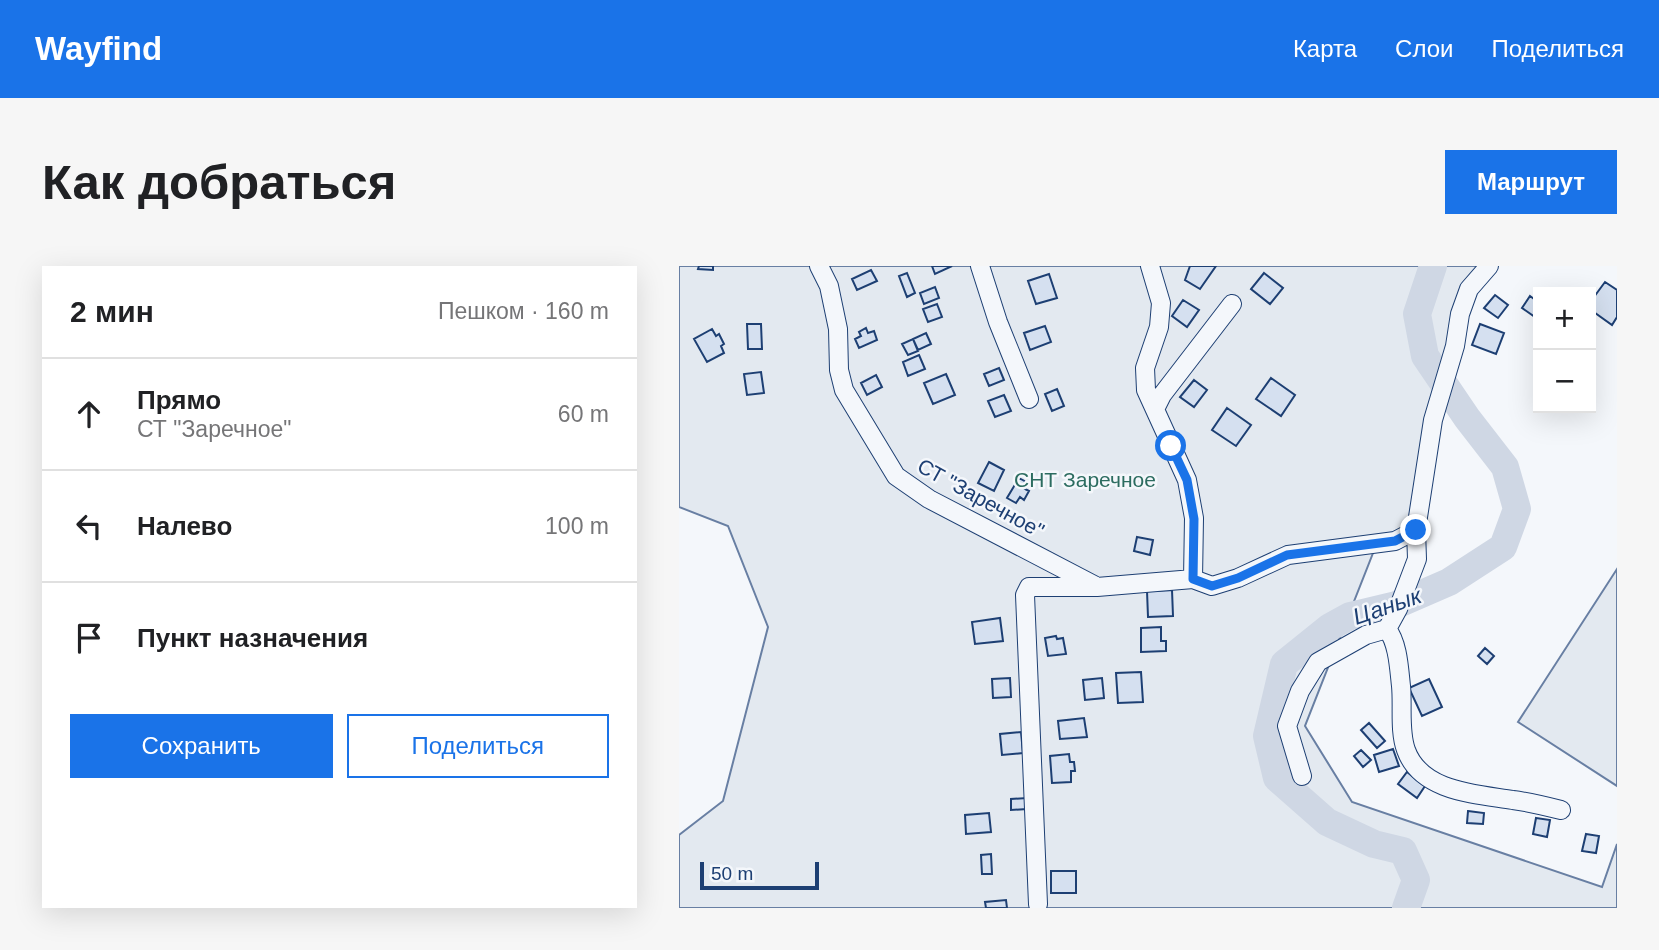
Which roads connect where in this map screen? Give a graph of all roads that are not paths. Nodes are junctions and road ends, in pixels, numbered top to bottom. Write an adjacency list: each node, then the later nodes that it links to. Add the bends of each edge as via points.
1 (819, 266): 10 (lane, СТ "Заречное", via 829,286 838,329 844,390 896,475 929,499)
2 (979, 266): 6 (lane)
3 (1150, 266): 7 (lane, via 1161,303 1159,327 1145,368 1146,390)
4 (1489, 266): 8 (lane, via 1469,289 1460,314 1433,420)
5 (1232, 304): 7 (lane)
6 (1029, 398)
7 (1155, 409): 9 (lane, via 1187,480 1194,519)
8 (1416, 530): 9 (lane, via 1395,541 1287,555 1212,586); 11 (lane, via 1417,559)
9 (1193, 579): 10 (lane)
10 (1097, 587): 14 (lane, via 1041,585 1029,587 1025,595)
11 (1387, 629): 12 (lane, via 1366,635 1318,662 1300,691 1287,726); 13 (lane, via 1393,637 1401,682 1406,752 1422,774 1461,793)
12 (1302, 776)
13 (1561, 810)
14 (1038, 904)

